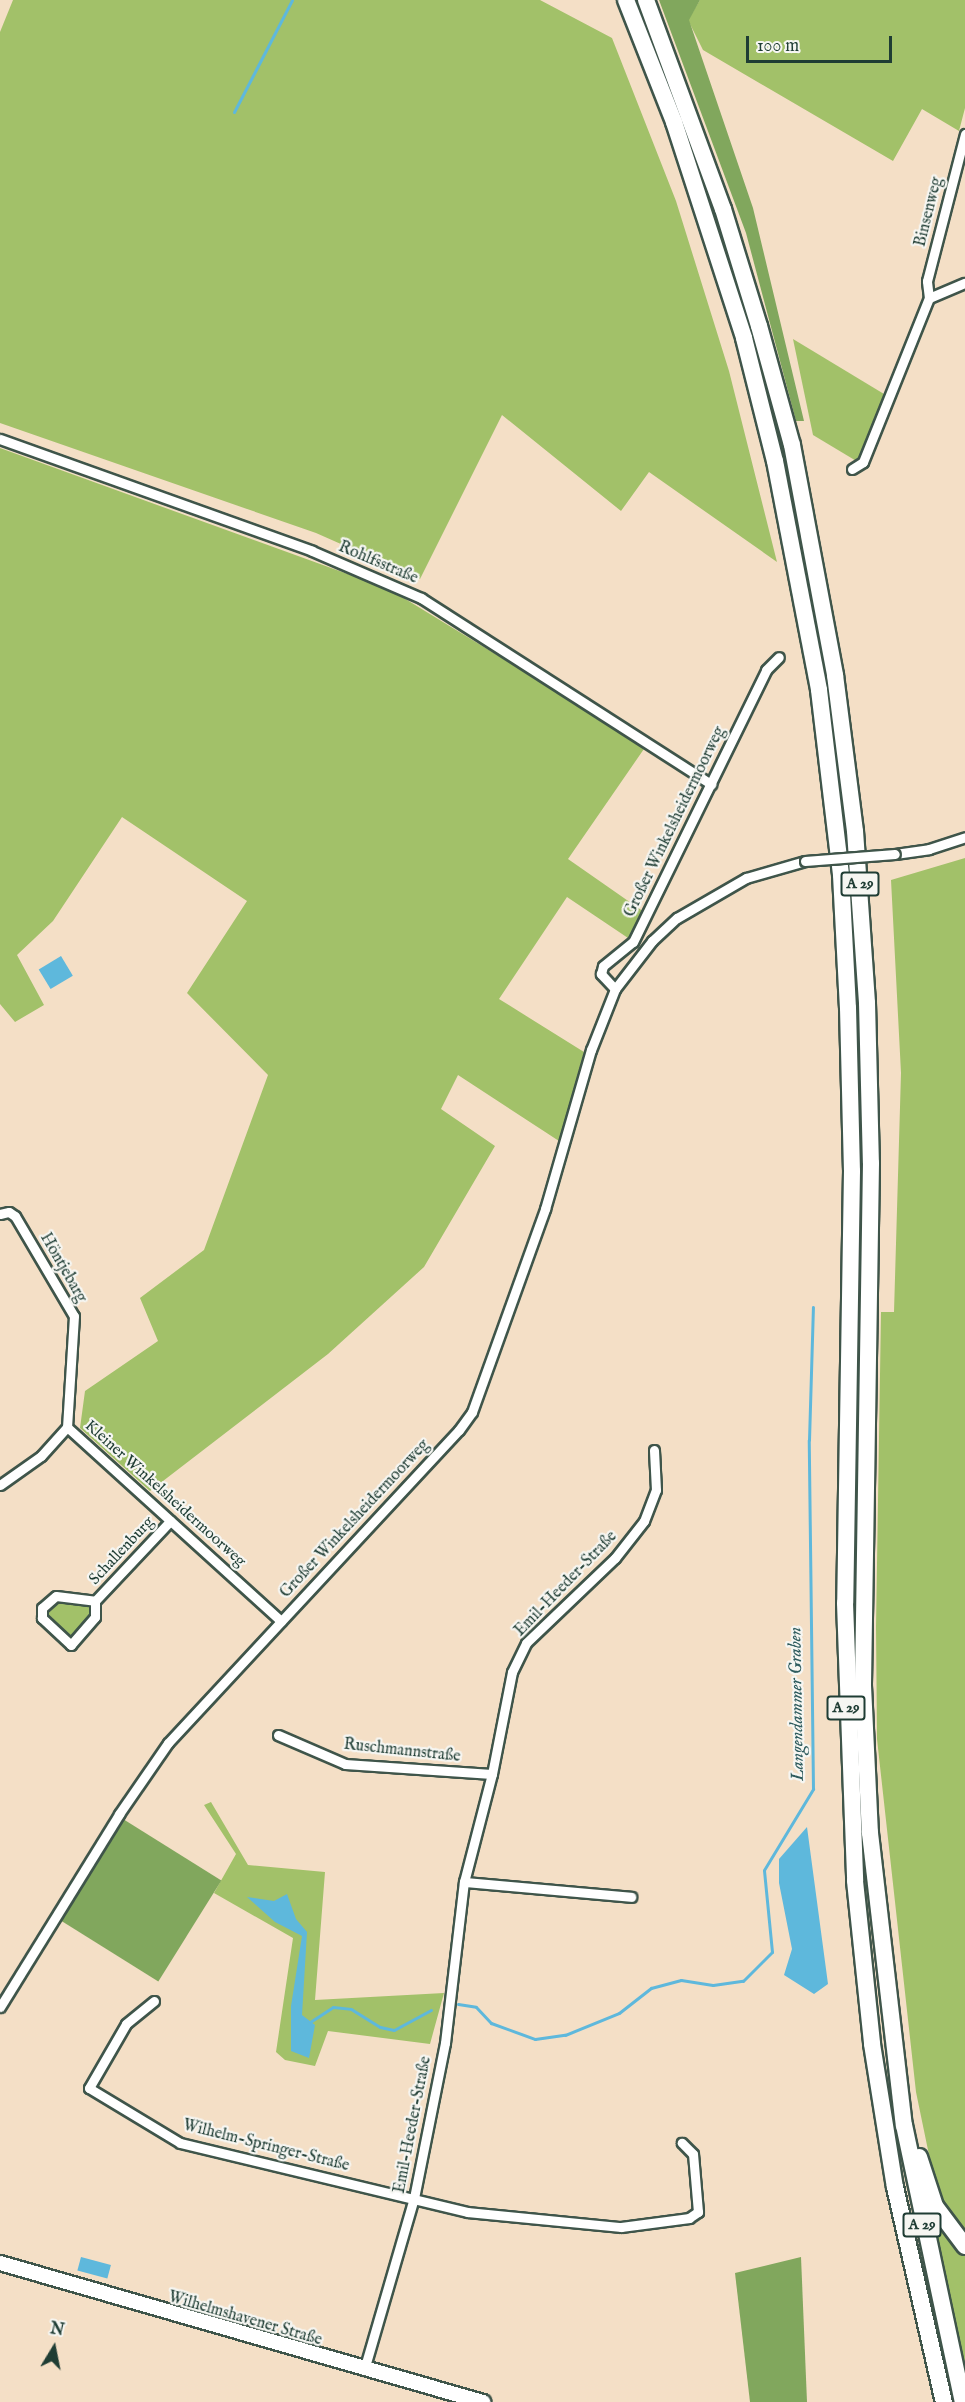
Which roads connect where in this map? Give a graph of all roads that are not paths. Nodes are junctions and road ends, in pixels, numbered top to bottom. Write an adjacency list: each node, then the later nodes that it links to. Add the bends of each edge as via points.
1 (626, 0): 32 (highway, A 29, via 678,133 744,338 775,461 819,690 843,904 850,1066 845,1603 851,1828 874,2055 914,2281)
2 (646, 0): 25 (highway, A 29, via 723,209 792,446 835,675 855,831 867,1003 871,1163 863,1686 871,1845)
3 (965, 134): 5 (street, Binsenweg, via 927,281)
4 (965, 283): 5 (street)
5 (929, 298): 7 (street, via 863,462)
6 (0, 439): 9 (street, Rohlfsstraße, via 312,551 421,598)
7 (852, 469)
8 (779, 657): 9 (street, Großer Winkelsheidermoorweg, via 766,670)
9 (711, 784): 11 (street, Großer Winkelsheidermoorweg, via 633,942 603,966 601,974)
10 (965, 837): 11 (street, Großer Winkelsheidermoorweg, bridge, via 895,854 805,861 746,878 677,918 652,941)
11 (615, 989): 18 (street, Großer Winkelsheidermoorweg, via 594,1040 541,1220 472,1412)
12 (0, 1214): 13 (street, Höntjebarg, via 9,1212 15,1216 74,1316)
13 (67, 1427): 15 (street, Kleiner Winkelsheidermoorweg, via 41,1456); 16 (street, Kleiner Winkelsheidermoorweg)
14 (654, 1450): 20 (street, Emil-Heeder-Straße, via 656,1490 644,1521 615,1558 526,1643 512,1672)
15 (0, 1485)
16 (170, 1521): 17 (street, Schallenburg); 18 (street, Kleiner Winkelsheidermoorweg)
17 (95, 1601): 17 (street, Schallenburg, via 96,1617 71,1645 42,1618 42,1608 56,1596)
18 (281, 1621): 24 (street, Großer Winkelsheidermoorweg, via 168,1743 118,1814)
19 (278, 1735): 20 (street, Ruschmannstraße, via 345,1764)
20 (492, 1774): 21 (street, Emil-Heeder-Straße)
21 (464, 1882): 22 (street); 27 (street, Emil-Heeder-Straße, via 445,2043)
22 (631, 1897)
23 (154, 2001): 27 (street, Wilhelm-Springer-Straße, via 126,2024 89,2088 180,2143)
24 (0, 2007)
25 (892, 2047): 28 (highway, via 902,2060 919,2161 928,2188 941,2218); 33 (highway, A 29, via 917,2199)
26 (682, 2143): 27 (street, via 693,2154 700,2205 689,2218 621,2227 576,2226 468,2212)
27 (414, 2198): 30 (street, Emil-Heeder-Straße)
28 (965, 2246)
29 (0, 2263): 30 (street, Wilhelmshavener Straße)
30 (364, 2370): 31 (street, Wilhelmshavener Straße)
31 (483, 2402)
32 (944, 2402)
33 (963, 2402)

